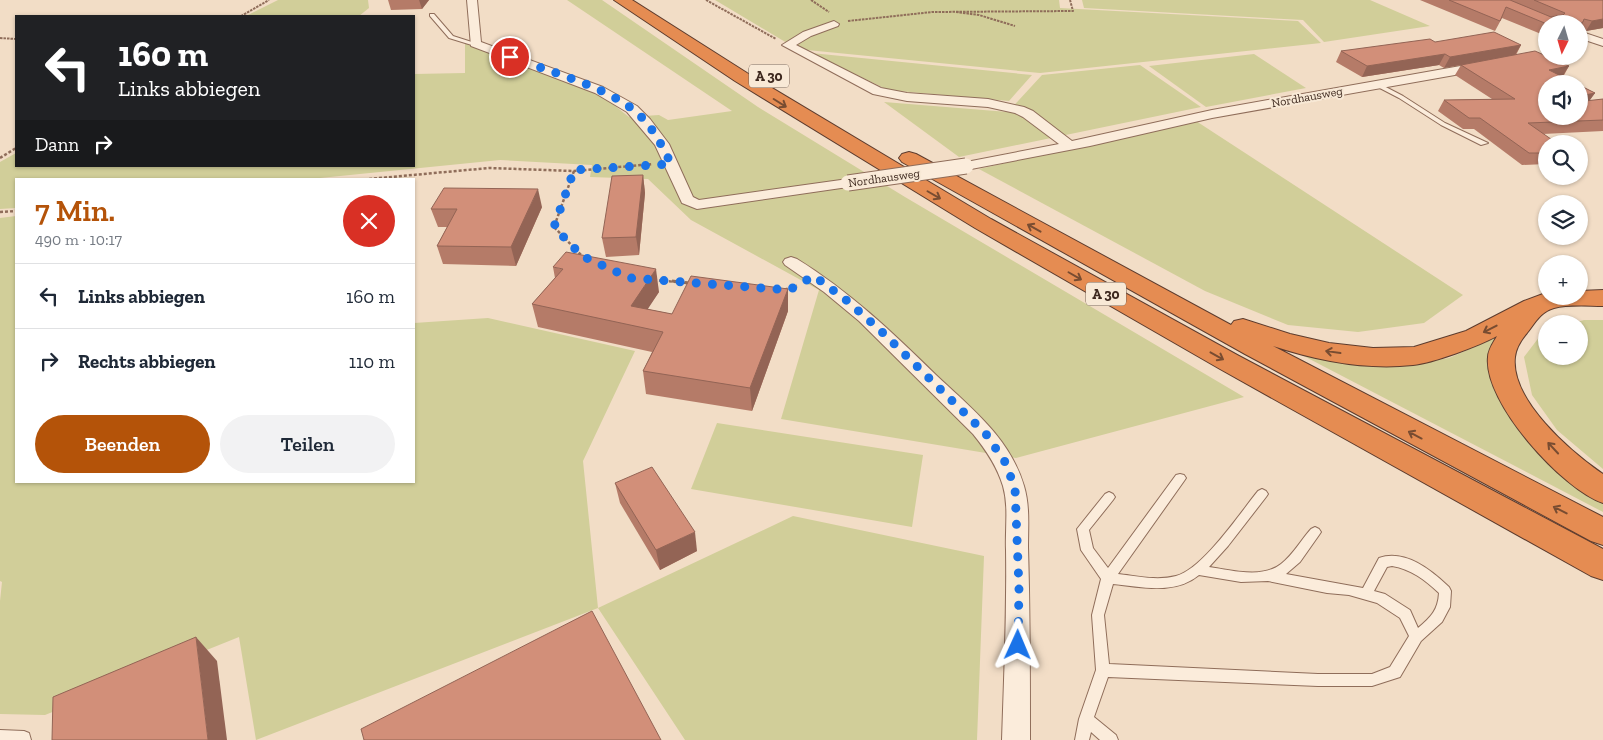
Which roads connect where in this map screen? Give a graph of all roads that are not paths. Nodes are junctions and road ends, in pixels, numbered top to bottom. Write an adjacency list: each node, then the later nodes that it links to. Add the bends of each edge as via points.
1 (472, 0): 7 (street)
2 (622, 0): 27 (highway, A 30, one-way to 27, via 814,124 1151,320)
3 (647, 0): 12 (highway, A 30)
4 (432, 15): 7 (lane, via 451,37)
5 (834, 24): 14 (street, via 807,34 788,46 877,91 907,97 988,103 1019,110)
6 (1588, 38): 8 (street)
7 (475, 44): 14 (street, Nordhausweg, bridge, via 615,98 632,108 662,144 687,200 699,209)
8 (1603, 44): 9 (street)
9 (1588, 48)
10 (1491, 64): 11 (street, Nordhausweg)
11 (1376, 84): 13 (lane, via 1443,124); 14 (street, Nordhausweg, via 1212,114)
12 (834, 114)
13 (1484, 143)
14 (1070, 146)
15 (893, 149): 16 (highway, A 30, one-way to 15)
16 (1092, 260): 20 (highway, one-way to 16, via 1475,337 1445,348 1415,356 1373,357 1284,342 1237,325); 26 (highway, A 30, one-way to 16, via 1418,437)
17 (790, 262): 18 (street)
18 (814, 276): 37 (street, via 880,330 986,434 1005,462 1015,488 1019,588)
19 (1603, 298): 20 (highway, via 1552,300)
20 (1533, 307): 22 (highway, one-way to 20, via 1562,458 1526,419 1507,384 1501,368 1501,356)
21 (1180, 478): 30 (lane)
22 (1603, 491)
23 (1262, 494): 28 (lane)
24 (1109, 497): 30 (lane, via 1083,529 1087,550)
25 (1315, 532): 29 (lane, via 1284,569)
26 (1603, 532)
27 (1603, 566)
28 (1199, 570): 29 (lane, via 1241,577); 30 (lane, via 1180,580 1153,582)
29 (1267, 575): 31 (lane)
30 (1108, 578): 33 (lane, via 1098,614)
31 (1366, 595): 32 (lane, via 1380,598 1405,614); 32 (lane, via 1383,562 1404,562 1436,582 1445,591 1441,617)
32 (1416, 637): 33 (lane, via 1395,672 1372,680)
33 (1103, 670): 34 (lane)
34 (1086, 719): 38 (lane); 39 (lane)
35 (0, 737): 36 (lane)
36 (24, 740)
37 (1016, 740)
38 (1082, 740)
39 (1111, 740)

